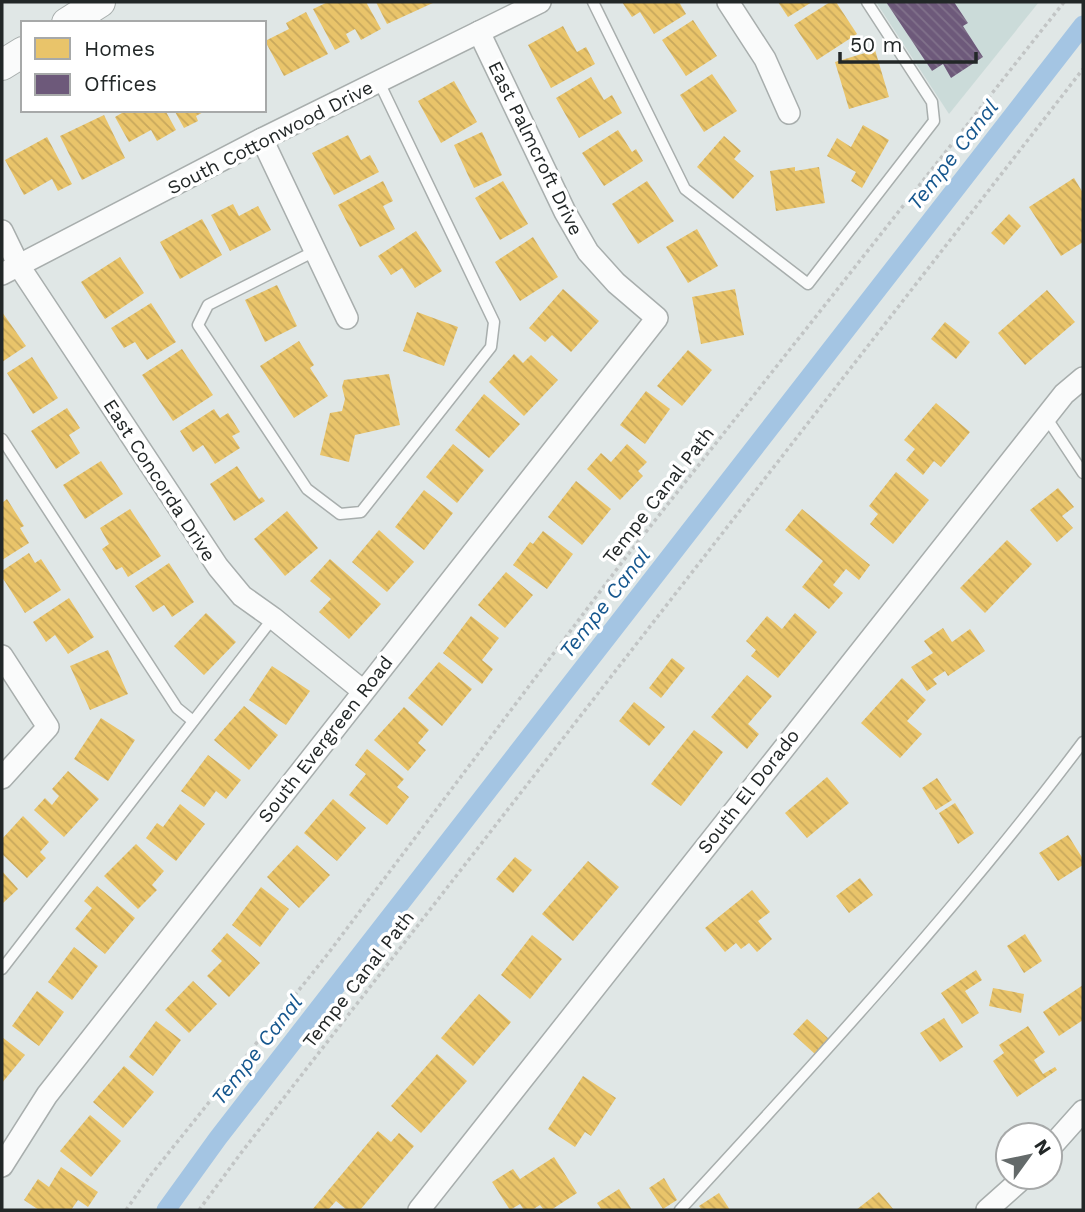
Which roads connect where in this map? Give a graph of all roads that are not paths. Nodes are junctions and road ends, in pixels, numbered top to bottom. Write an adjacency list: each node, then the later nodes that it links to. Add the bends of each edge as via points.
1 (100, 2): 6 (main road)
2 (540, 2): 7 (street, South Cottonwood Drive)
3 (593, 2): 5 (lane, via 685,188 808,284 934,121 932,102)
4 (728, 2): 11 (street, via 765,59)
5 (867, 2)
6 (70, 21)
7 (479, 32): 10 (street, South Cottonwood Drive); 17 (street, East Palmcroft Drive, via 588,252)
8 (21, 53): 9 (main road)
9 (2, 65)
10 (379, 82): 12 (street, South Cottonwood Drive); 14 (lane, via 494,322 491,346 361,512 340,514 307,489 198,325 208,305)
11 (789, 113)
12 (262, 139): 14 (street); 15 (street, South Cottonwood Drive)
13 (2, 231): 15 (street, East Concorda Drive)
14 (315, 251): 16 (street)
15 (10, 270): 22 (street, East Concorda Drive, via 218,567 242,596)
16 (347, 318)
17 (657, 318): 24 (street, South Evergreen Road)
18 (1083, 378): 19 (street, South El Dorado)
19 (1046, 417): 21 (lane); 33 (street, South El Dorado)
20 (2, 439): 25 (lane, via 177,708)
21 (1083, 473)
22 (273, 618): 24 (street, East Concorda Drive); 25 (lane)
23 (2, 656): 27 (street, via 48,727)
24 (363, 691): 31 (street, South Evergreen Road, via 47,1095)
25 (193, 722): 28 (lane)
26 (1083, 742): 34 (lane, via 928,936)
27 (2, 778)
28 (2, 969)
29 (1083, 1111): 30 (street)
30 (1064, 1132)
31 (2, 1166)
32 (1008, 1191): 35 (street)
33 (419, 1210)
34 (680, 1210)
35 (987, 1210)

